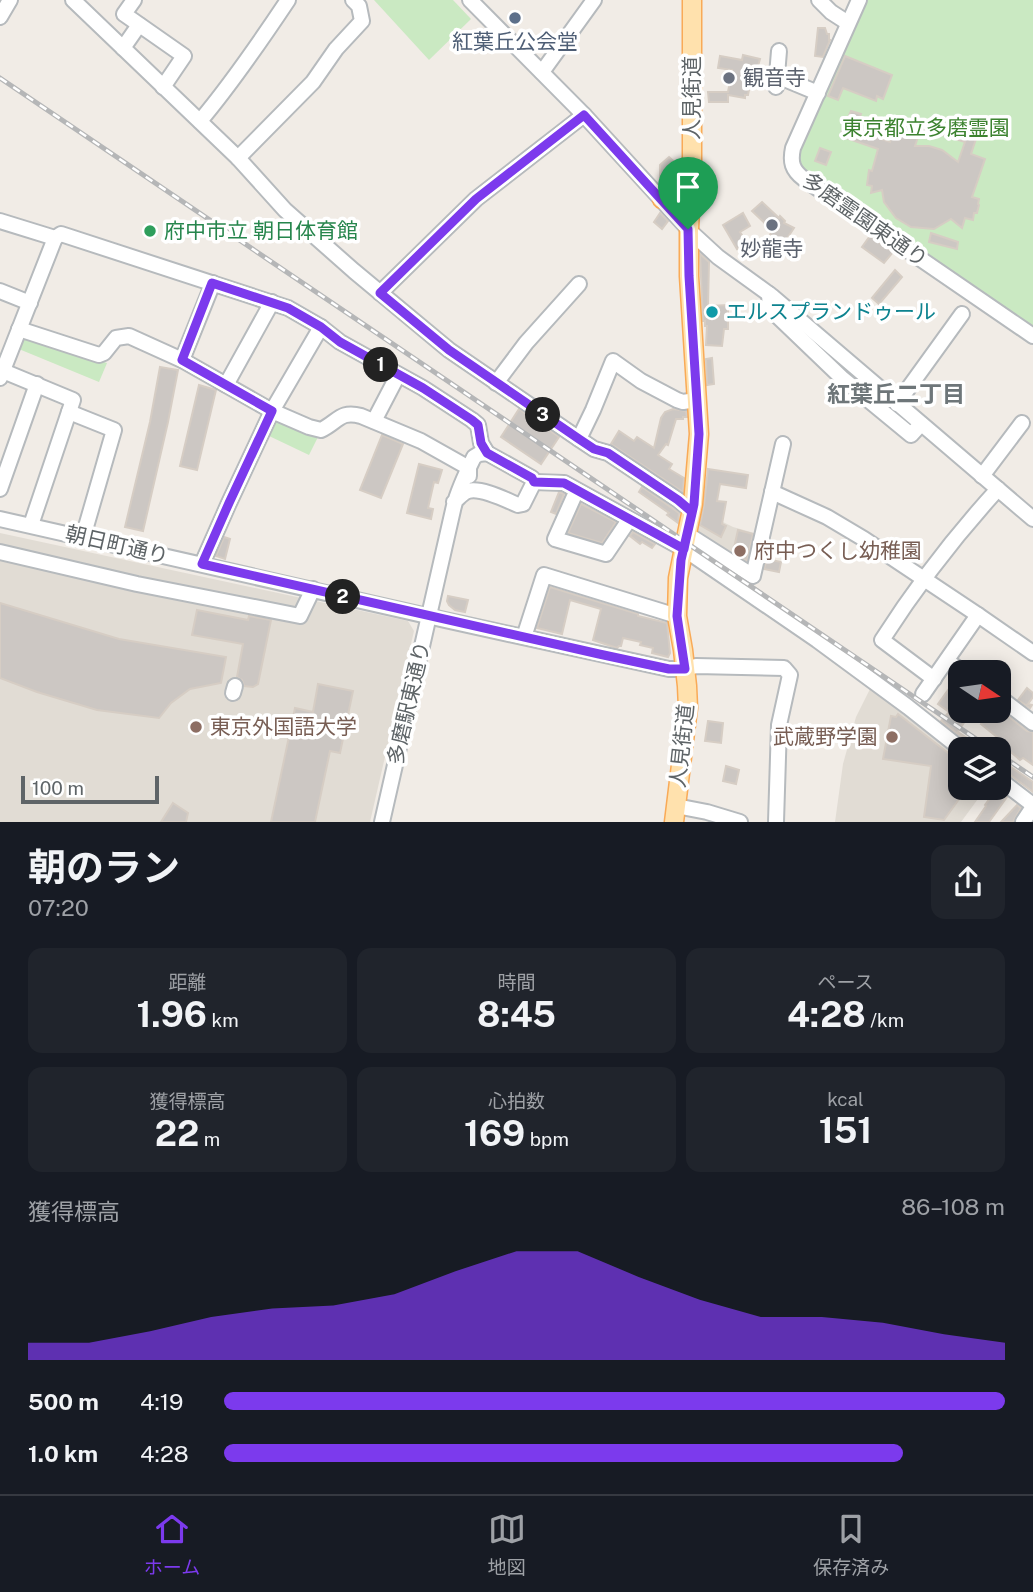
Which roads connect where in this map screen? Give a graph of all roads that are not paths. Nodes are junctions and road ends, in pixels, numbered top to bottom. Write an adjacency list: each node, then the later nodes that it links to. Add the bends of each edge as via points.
1 (10, 0): 11 (street)
2 (73, 0): 14 (street)
3 (134, 0): 13 (street, via 124,14)
4 (287, 0): 20 (street)
5 (353, 0): 21 (street, via 362,22 313,82)
6 (594, 0): 16 (street)
7 (692, 0): 23 (main road, 人見街道)
8 (820, 0): 12 (street)
9 (859, 0): 12 (street, 多磨霊園東通り)
10 (473, 1): 16 (street)
11 (0, 17)
12 (848, 23): 18 (street, 多磨霊園東通り)
13 (139, 25): 14 (street); 17 (street, via 184,55)
14 (124, 48): 17 (street)
15 (779, 51): 18 (street, via 776,81)
16 (542, 72): 19 (street)
17 (163, 87): 20 (street)
18 (818, 93): 37 (street, 多磨霊園東通り, via 793,148 791,163 797,174)
19 (584, 115): 22 (street); 30 (street, via 476,199)
20 (200, 121): 21 (street)
21 (238, 158): 30 (street, via 285,209)
22 (662, 198): 23 (main road, via 683,203); 25 (street)
23 (690, 198): 25 (main road, 人見街道)
24 (0, 221): 26 (street)
25 (688, 229): 31 (street); 44 (main road, 人見街道)
26 (55, 238): 27 (street, via 61,234); 33 (street)
27 (212, 283): 32 (street); 38 (street)
28 (579, 284): 41 (street)
29 (0, 291): 33 (street)
30 (380, 293): 41 (street)
31 (769, 294): 45 (street); 50 (street, via 769,309 859,393 911,435)
32 (272, 302): 35 (street); 43 (street)
33 (30, 303): 36 (street)
34 (962, 314): 45 (street)
35 (321, 327): 40 (street); 46 (street)
36 (19, 329): 38 (street, via 99,355 116,338 129,336); 39 (street)
37 (1033, 336)
38 (182, 360): 43 (street)
39 (1, 374): 42 (street)
40 (398, 375): 48 (street); 53 (street, 多磨駅東通り, via 478,425)
41 (496, 383): 51 (street)
42 (37, 384): 47 (street, via 74,400); 56 (street)
43 (226, 385): 46 (street)
44 (696, 400): 51 (street, via 677,400 613,361); 62 (main road, 人見街道, via 699,434)
45 (897, 404): 50 (street)
46 (272, 411): 48 (street, via 321,430 347,414); 70 (street)
47 (69, 412): 66 (street); 67 (street, via 114,430)
48 (374, 421): 53 (street)
49 (1022, 423): 54 (street)
50 (921, 424): 54 (street)
51 (579, 439): 62 (street, via 608,453)
52 (783, 444): 60 (street)
53 (476, 460): 55 (street); 58 (street, via 470,480); 61 (street, 多磨駅東通り)
54 (982, 476): 57 (street)
55 (534, 482): 58 (street, via 523,504 518,505); 59 (street, via 564,483)
56 (0, 489)
57 (998, 489): 64 (street); 71 (street)
58 (482, 491): 61 (street, via 467,491)
59 (576, 492): 65 (street); 65 (street, via 555,539 606,554)
60 (772, 492): 68 (street, via 753,576); 71 (street, via 827,517)
61 (454, 502): 74 (street, 多磨駅東通り)
62 (692, 512): 68 (main road, 人見街道)
63 (0, 519): 66 (street, 朝日町通り)
64 (1033, 519)
65 (629, 520): 68 (street)
66 (31, 525): 67 (street, 朝日町通り)
67 (83, 537): 70 (street, 朝日町通り)
68 (685, 541): 75 (main road, 人見街道); 84 (street)
69 (0, 552): 72 (street, via 300,616)
70 (202, 564): 72 (street, 朝日町通り)
71 (923, 579): 73 (street); 80 (street, via 882,640)
72 (313, 589): 74 (street, 朝日町通り)
73 (978, 615): 77 (street); 78 (street)
74 (429, 616): 76 (street, 朝日町通り); 88 (street, 多磨駅東通り)
75 (677, 616): 76 (street, via 544,575); 79 (main road, 人見街道)
76 (524, 637): 79 (street, 朝日町通り)
77 (1033, 653)
78 (947, 661): 80 (street)
79 (685, 669): 87 (main road, 人見街道, via 688,708); 90 (street, 朝日町通り, via 784,668 790,675 779,725)
80 (934, 679): 81 (street)
81 (923, 694)
82 (1012, 707): 83 (street)
83 (1033, 723)
84 (948, 739)
85 (1011, 789): 86 (street)
86 (1033, 806): 91 (street)
87 (675, 814): 89 (street, via 707,812)
88 (382, 822)
89 (737, 822)
90 (776, 822)
91 (1023, 822)

